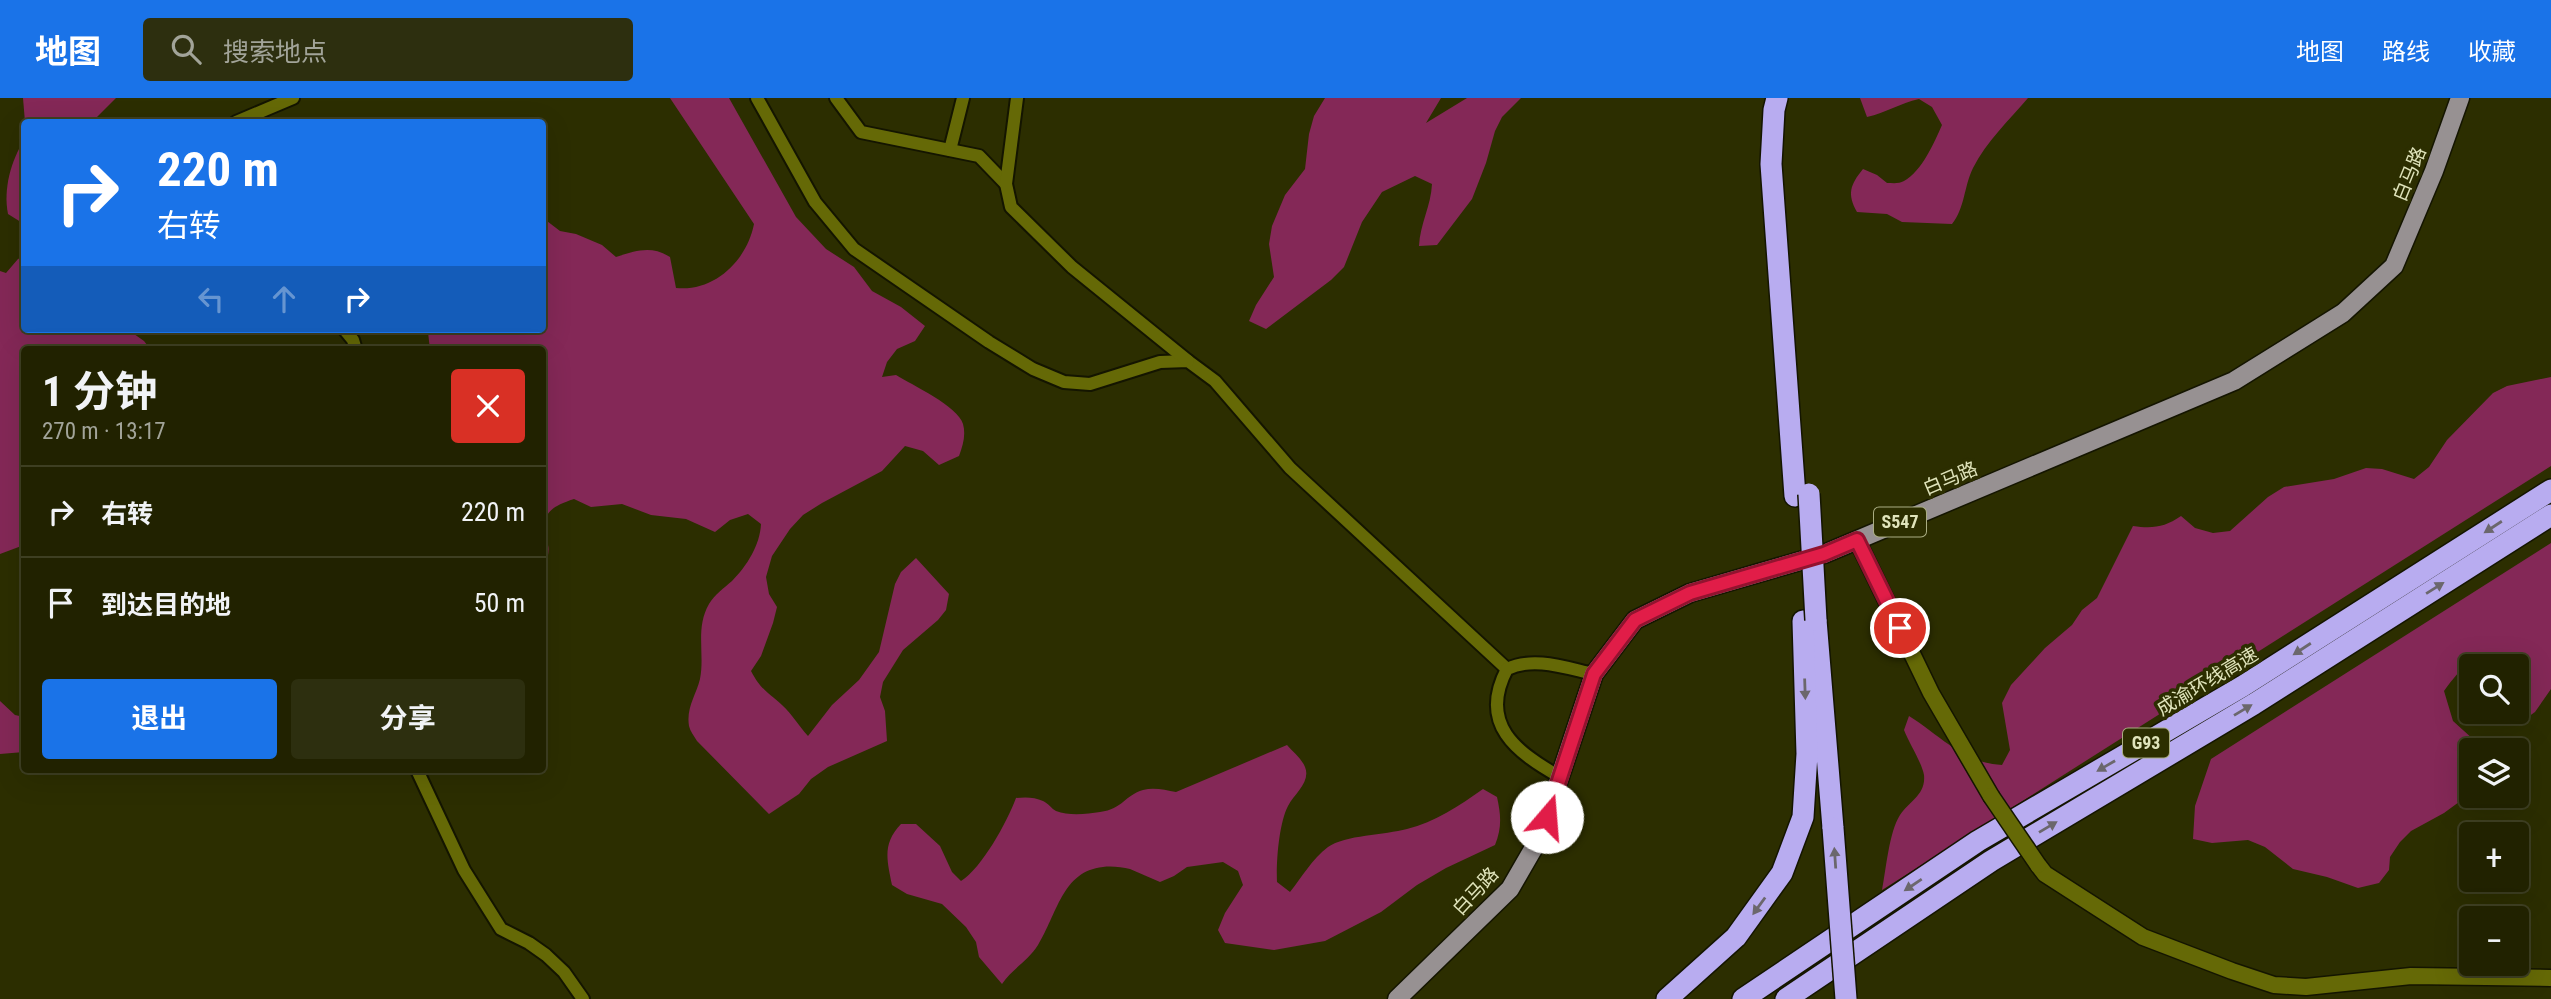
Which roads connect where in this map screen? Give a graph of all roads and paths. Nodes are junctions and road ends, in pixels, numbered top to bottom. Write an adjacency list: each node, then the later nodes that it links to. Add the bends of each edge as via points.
1 (293, 98): 9 (street)
2 (757, 98): 12 (street, via 815,202 854,249 1023,363 1064,382 1090,384 1160,362)
3 (836, 98): 10 (street, via 861,132)
4 (963, 98): 10 (street)
5 (1017, 98): 11 (street)
6 (1777, 98): 14 (highway, via 1771,164)
7 (1792, 98): 14 (highway, via 1785,164)
8 (2460, 98): 16 (main road, 白马路 / S547, via 2394,266 2343,313 2234,381)
9 (243, 119)
10 (950, 150): 11 (street, via 979,156)
11 (1006, 184): 12 (street, via 1011,207 1072,267)
12 (1188, 362): 18 (street, via 1215,382 1290,468)
13 (2551, 490): 26 (highway, 成渝环线高速 / G93, one-way to 26, via 2244,686 1978,841)
14 (1802, 495): 17 (highway, bridge)
15 (2551, 515): 27 (highway, G93, one-way to 15, via 1991,861 2253,704)
16 (1857, 540): 19 (main road, 白马路 / S547, via 1690,593 1635,620); 22 (street, bridge, via 1931,693 2038,865 2143,937 2274,985 2306,987 2410,976)
17 (1810, 621): 25 (highway, one-way to 25, via 1803,817 1782,873 1736,937); 28 (highway, one-way to 17, bridge)
18 (1507, 669): 19 (street, via 1527,662); 21 (street, via 1497,688 1498,713 1507,739 1528,759)
19 (1594, 674): 21 (main road, 白马路 / S547)
20 (418, 773): 23 (street, via 464,870 501,929 546,955)
21 (1560, 777): 24 (main road, 白马路 / S547, via 1540,837 1510,888)
22 (2551, 978)
23 (583, 999)
24 (1397, 999)
25 (1667, 999)
26 (1743, 999)
27 (1786, 999)
28 (1846, 999)

